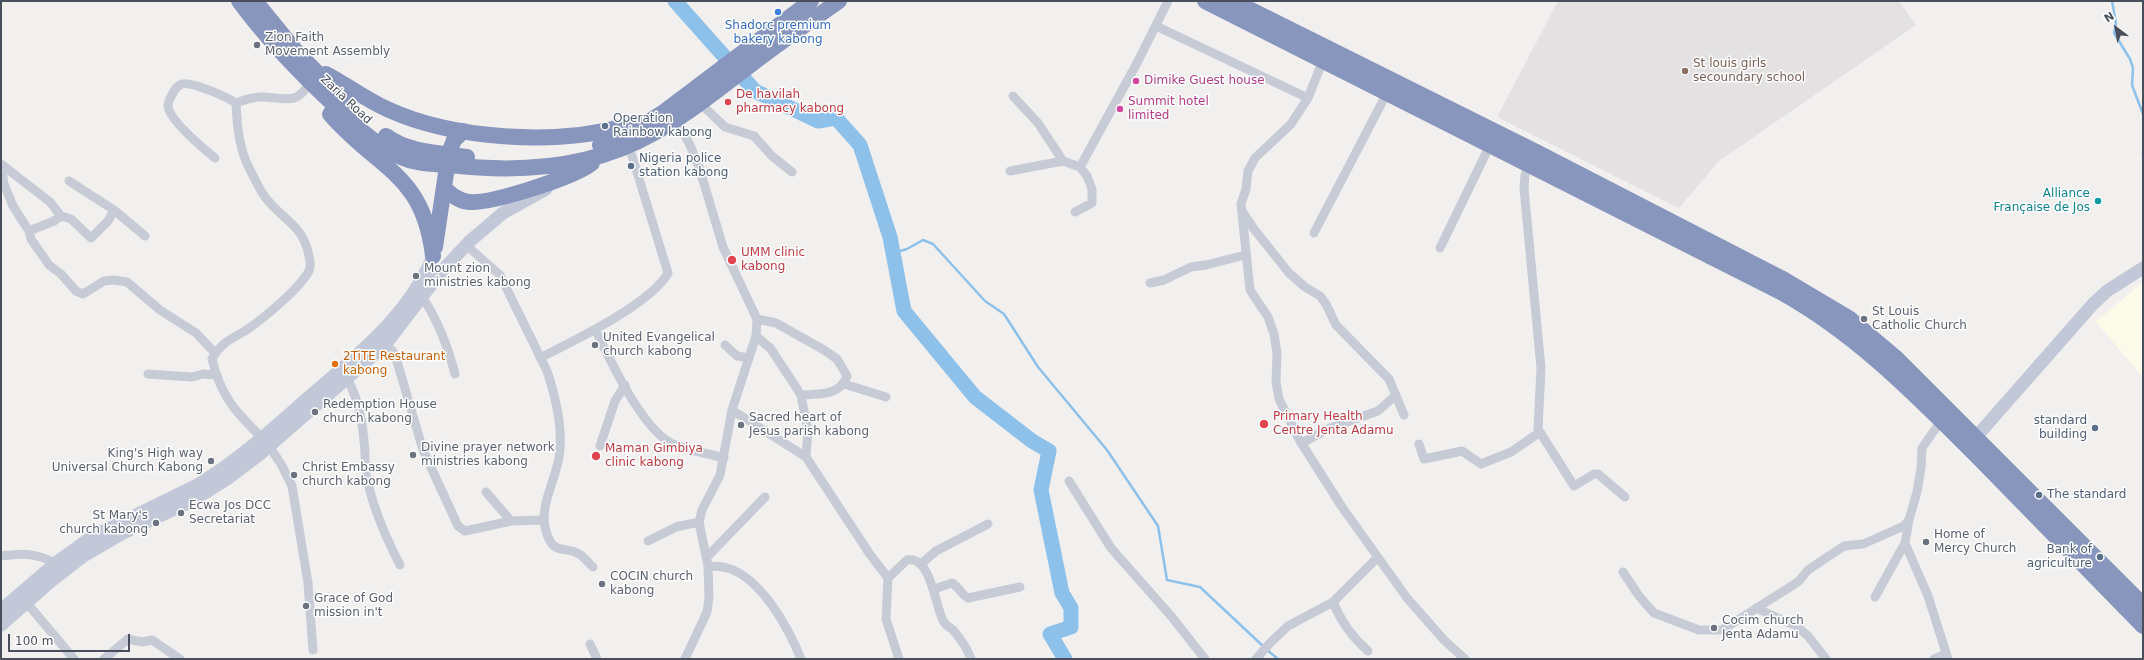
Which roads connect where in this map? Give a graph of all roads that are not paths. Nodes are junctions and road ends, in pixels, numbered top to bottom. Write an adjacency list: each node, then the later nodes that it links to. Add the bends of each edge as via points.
1 (239, 1): 12 (highway, via 275,46)
2 (254, 1): 12 (highway, Zaria Road, via 295,50)
3 (811, 1): 9 (highway)
4 (839, 1): 9 (highway)
5 (1168, 1): 8 (street)
6 (1205, 1): 10 (highway)
7 (1233, 1): 26 (highway)
8 (1156, 26): 15 (street); 29 (street)
9 (745, 59): 11 (highway)
10 (1323, 60): 13 (highway); 15 (street)
11 (721, 78): 16 (highway); 18 (highway)
12 (314, 80): 17 (street, via 296,98 254,97); 20 (highway, via 420,121); 23 (highway, Zaria Road); 23 (highway, via 349,120 382,146); 45 (highway, via 326,110 350,137 397,174 412,192 427,222)
13 (1387, 93): 21 (highway); 40 (street)
14 (1013, 96): 27 (street, via 1038,123)
15 (1308, 98): 36 (street, via 1292,124 1255,158 1248,171)
16 (679, 102): 20 (highway, via 627,126 590,134 541,139 513,138); 28 (highway, via 638,128 590,148)
17 (236, 103): 25 (street, via 227,97 188,83 178,86 169,100 168,106 175,119); 54 (street, via 239,135 249,168 277,211 297,227 308,246 310,270 268,313 218,348)
18 (700, 103): 19 (highway); 31 (street, via 725,127 754,136 772,156)
19 (676, 120): 22 (highway); 49 (street, via 699,167 723,247)
20 (463, 130): 34 (highway, via 451,145)
21 (1490, 145): 26 (highway); 43 (street)
22 (630, 146): 24 (highway); 50 (street, via 668,273 658,287)
23 (414, 155): 28 (highway)
24 (604, 155): 28 (highway, via 553,166 512,169); 32 (highway)
25 (215, 158)
26 (1533, 158): 68 (highway, via 1816,312 1876,357); 69 (street, via 1525,175 1524,188 1541,368 1538,429); 70 (highway, via 1781,278 1828,305 1895,357)
27 (1063, 161): 29 (street); 30 (street)
28 (483, 164)
29 (1080, 167): 37 (street, via 1087,176 1092,190 1092,203)
30 (1010, 171)
31 (792, 172)
32 (574, 174): 34 (highway, via 479,202 464,202); 42 (street, via 503,213)
33 (69, 181): 35 (street)
34 (445, 189): 45 (highway)
35 (114, 210): 38 (street, via 108,221 91,238 71,219); 41 (street)
36 (1241, 210): 44 (street); 64 (street, via 1289,273 1320,296 1336,325 1389,379)
37 (1075, 212)
38 (61, 216): 39 (street); 39 (street, via 50,202 1,164 4,184 13,206)
39 (29, 231): 54 (street, via 31,239 49,265 76,291 83,294 104,281 126,282 160,310 196,333)
40 (1314, 233)
41 (145, 236)
42 (466, 245): 48 (street, via 441,272); 55 (street, via 500,275)
43 (1440, 248)
44 (1245, 255): 47 (street, via 1191,267 1164,280); 72 (street, via 1250,290 1268,317 1274,334 1279,399)
45 (433, 256): 71 (street, via 424,279 376,338)
46 (2143, 268): 70 (street, via 2106,291 2093,304)
47 (1150, 283)
48 (423, 298): 52 (street); 58 (street, via 432,312)
49 (757, 319): 51 (street); 61 (street, via 788,328 837,359 847,376)
50 (595, 330): 55 (street); 62 (street)
51 (756, 336): 56 (street); 63 (street, via 771,349)
52 (385, 345): 60 (street); 83 (street, via 393,351 396,358 423,450 458,526 466,530)
53 (725, 345): 56 (street, via 737,356)
54 (215, 353): 59 (street, via 212,359)
55 (540, 358): 81 (street, via 551,384 560,449 557,468 545,503)
56 (750, 358): 66 (street)
57 (148, 374): 59 (street, via 192,377 203,374)
58 (455, 374)
59 (215, 375): 71 (street, via 230,405)
60 (347, 378): 71 (street); 94 (street, via 356,394 361,411 370,492 386,537)
61 (844, 384): 63 (street, via 840,389 829,393); 65 (street)
62 (625, 385): 74 (street, via 614,401); 76 (street, via 658,434 672,443)
63 (801, 395): 75 (street, via 808,431)
64 (1396, 395): 67 (street); 72 (street, via 1378,411 1330,428)
65 (886, 397)
66 (732, 410): 75 (street); 76 (street)
67 (1404, 415)
68 (1941, 421): 82 (street, via 1922,448 1921,468); 88 (highway)
69 (1540, 432): 73 (street, via 1511,452 1481,464 1462,451 1424,459); 80 (street, via 1574,486 1598,474)
70 (1976, 437): 88 (highway)
71 (265, 442): 92 (street, via 213,476 171,499 93,536); 101 (street, via 210,490 115,537 82,557); 109 (street, via 282,464 292,486 308,583)
72 (1302, 443): 90 (street, via 1342,507)
73 (1419, 444)
74 (600, 446)
75 (806, 457): 97 (street)
76 (724, 458): 84 (street, via 720,475 702,510)
77 (1069, 481): 113 (street, via 1111,548 1170,616)
78 (486, 492): 83 (street)
79 (765, 497): 91 (street)
80 (1625, 497)
81 (544, 520): 83 (street); 95 (street, via 550,542 557,548 577,553)
82 (1909, 520): 87 (street); 104 (street, via 1904,526 1862,544 1844,546 1808,570 1799,581)
83 (511, 522)
84 (699, 522): 86 (street, via 676,527); 91 (street)
85 (988, 524): 93 (street, via 936,551)
86 (648, 541)
87 (1905, 543): 100 (street); 112 (street, via 1928,596)
88 (2084, 555): 103 (highway); 107 (highway)
89 (1, 556): 92 (street, via 23,553 39,556)
90 (1378, 557): 102 (street); 122 (street, via 1422,617)
91 (707, 561): 118 (street, via 710,580 707,612); 119 (street, via 738,573 760,591 784,623)
92 (56, 564): 105 (street)
93 (921, 564): 97 (street, via 909,559); 99 (street)
94 (400, 566)
95 (593, 567)
96 (1623, 572): 104 (street, via 1639,596 1654,612 1699,630 1722,630)
97 (888, 578): 120 (street, via 886,619)
98 (1020, 587): 99 (street, via 968,598 952,583)
99 (934, 589): 121 (street, via 944,624 959,637)
100 (1875, 597)
101 (26, 602): 106 (street); 114 (street)
102 (1333, 602): 110 (street, via 1344,626); 111 (street, via 1288,626)
103 (2143, 604)
104 (1756, 608): 123 (street, via 1796,626 1808,636)
105 (1, 610)
106 (1, 625)
107 (2143, 626)
108 (590, 644): 117 (street)
109 (313, 650)
110 (1368, 651)
111 (1258, 656)
112 (1946, 656): 124 (street)
113 (1199, 657)
114 (74, 659)
115 (104, 659): 116 (street, via 128,639 142,642 152,640)
116 (180, 659)
117 (597, 659)
118 (685, 659)
119 (801, 659)
120 (899, 659)
121 (972, 659)
122 (1466, 659)
123 (1826, 659)
124 (1934, 659)

